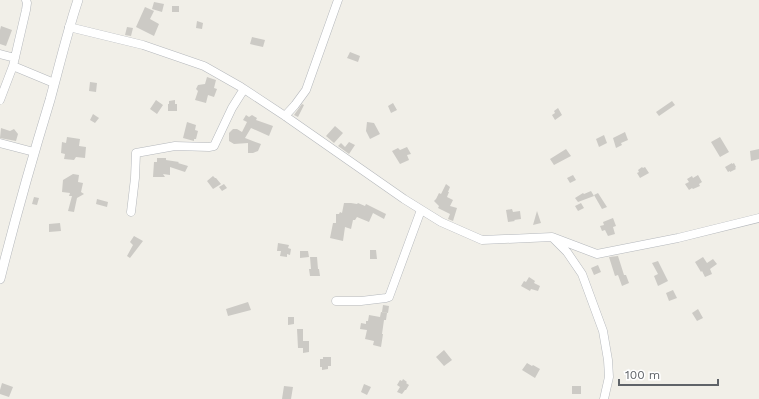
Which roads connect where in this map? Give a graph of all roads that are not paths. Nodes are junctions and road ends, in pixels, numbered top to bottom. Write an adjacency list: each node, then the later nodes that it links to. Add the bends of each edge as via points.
1 (26, 0): 6 (street)
2 (78, 0): 4 (street)
3 (338, 0): 10 (street, via 306,90)
4 (69, 27): 7 (street); 8 (street, via 150,47 204,66)
5 (0, 54): 6 (street)
6 (14, 62): 7 (street); 9 (street)
7 (54, 83): 12 (street)
8 (244, 89): 10 (street); 14 (street, via 214,146 175,146 136,153)
9 (0, 100)
10 (285, 116): 13 (street)
11 (0, 143): 12 (street)
12 (34, 152): 17 (street)
13 (421, 210): 16 (street, via 482,240); 18 (street, via 389,296 361,301)
14 (131, 212)
15 (759, 218): 16 (street, via 597,254)
16 (552, 237): 19 (street, via 567,252 582,274 603,331 609,377)
17 (0, 279)
18 (336, 301)
19 (604, 399)

